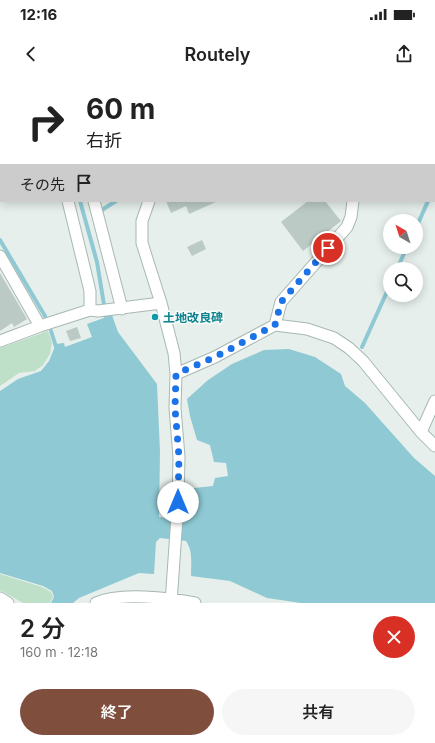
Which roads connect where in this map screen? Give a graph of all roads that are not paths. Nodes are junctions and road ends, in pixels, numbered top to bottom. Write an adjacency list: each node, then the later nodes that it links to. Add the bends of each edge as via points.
1 (68, 202): 8 (street)
2 (94, 202): 7 (street)
3 (149, 202): 6 (street, via 142,221 142,243)
4 (353, 202): 9 (street, via 347,227 281,302)
5 (0, 256): 10 (street)
6 (161, 303): 7 (street); 12 (street, via 174,353)
7 (120, 309): 8 (street)
8 (94, 311): 10 (street)
9 (275, 325): 12 (street, via 215,357); 14 (street, via 307,328 334,338 349,348 363,361)
10 (40, 326): 11 (street)
11 (0, 341)
12 (176, 374): 17 (street, via 175,408 179,457)
13 (435, 401): 14 (street)
14 (421, 432): 15 (street)
15 (435, 446)
16 (0, 598): 18 (street)
17 (171, 601): 19 (street, via 118,597); 20 (street)
18 (8, 603)
19 (96, 603)
20 (195, 603)

